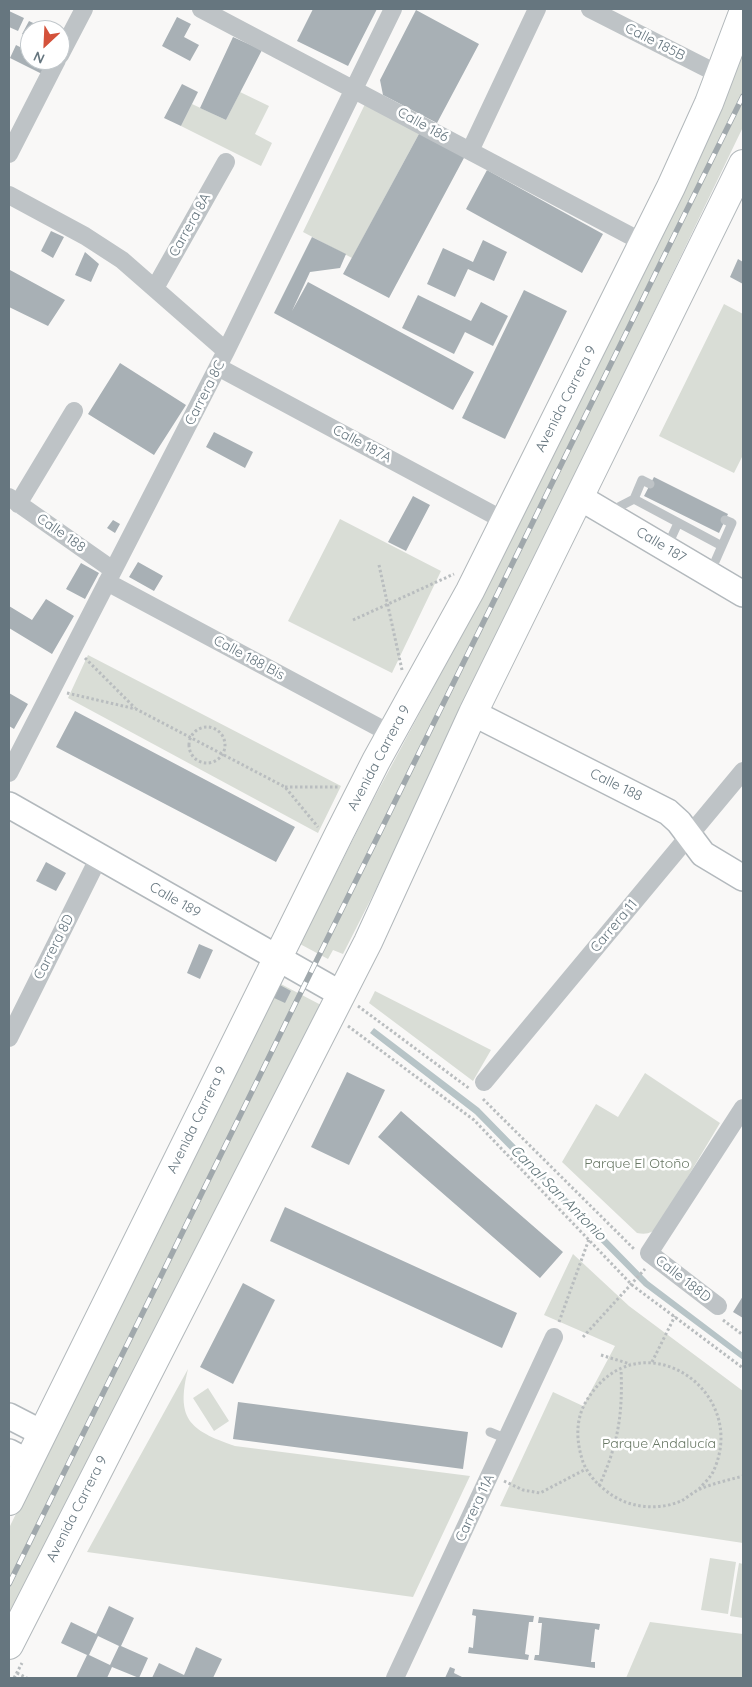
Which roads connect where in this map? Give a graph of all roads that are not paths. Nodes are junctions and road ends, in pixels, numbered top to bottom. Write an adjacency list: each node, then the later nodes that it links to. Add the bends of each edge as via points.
1 (84, 9): 7 (street)
2 (201, 9): 10 (street, Calle 186)
3 (393, 9): 10 (street, Carrera 8C)
4 (537, 9): 11 (street)
5 (590, 9): 9 (street, Calle 185B)
6 (743, 13): 9 (main road, Avenida Carrera 9)
7 (70, 36)
8 (52, 70): 12 (street)
9 (720, 75): 16 (main road, Avenida Carrera 9, via 692,144)
10 (353, 87): 11 (street, Calle 186); 18 (street, Carrera 8C)
11 (470, 151): 16 (street, Calle 186)
12 (9, 154)
13 (226, 162): 17 (street, Carrera 8A)
14 (743, 164): 22 (main road, Avenida Carrera 9)
15 (9, 195): 17 (street, via 85,236 122,260)
16 (644, 243): 27 (main road, Avenida Carrera 9)
17 (155, 288): 18 (street)
18 (226, 351): 19 (street, Carrera 8C)
19 (218, 367): 27 (street, Calle 187A); 32 (street, Carrera 8C)
20 (74, 411): 24 (street)
21 (650, 484): 23 (lane, via 642,480)
22 (579, 497): 25 (street, Calle 187); 34 (main road, Avenida Carrera 9)
23 (634, 499): 25 (lane); 28 (lane)
24 (13, 500): 32 (street, Calle 188)
25 (607, 513): 30 (street, Calle 187)
26 (725, 520): 29 (lane, via 732,523)
27 (505, 521): 35 (main road, Avenida Carrera 9)
28 (678, 523): 29 (lane); 30 (lane)
29 (722, 546): 31 (lane)
30 (666, 548): 31 (street, Calle 187)
31 (709, 574): 33 (street, Calle 187)
32 (110, 576): 35 (street, Calle 188 Bis); 37 (street, Carrera 8C)
33 (743, 594)
34 (473, 713): 39 (street, Calle 188, via 651,802 679,822); 43 (main road, Avenida Carrera 9, via 368,942)
35 (391, 734): 42 (main road, Avenida Carrera 9)
36 (743, 771): 39 (street, Carrera 11)
37 (9, 773)
38 (9, 805): 40 (street, Calle 189)
39 (689, 836): 41 (street, Calle 188, via 713,862); 45 (street, Carrera 11)
40 (99, 857): 42 (street, Calle 189); 44 (street, Carrera 8D)
41 (743, 878)
42 (277, 957): 43 (street, Calle 189); 51 (main road, Avenida Carrera 9)
43 (348, 999): 55 (main road, Avenida Carrera 9)
44 (9, 1038)
45 (480, 1090)
46 (743, 1108): 47 (street, Calle 188D, via 645,1256)
47 (718, 1306)
48 (554, 1337): 52 (street, Carrera 11A)
49 (9, 1416): 51 (street)
50 (490, 1432): 52 (lane)
51 (42, 1433): 53 (main road, Avenida Carrera 9)
52 (507, 1439): 56 (street, Carrera 11A)
53 (18, 1457): 54 (main road, Avenida Carrera 9)
54 (9, 1501)
55 (9, 1645)
56 (395, 1678)

